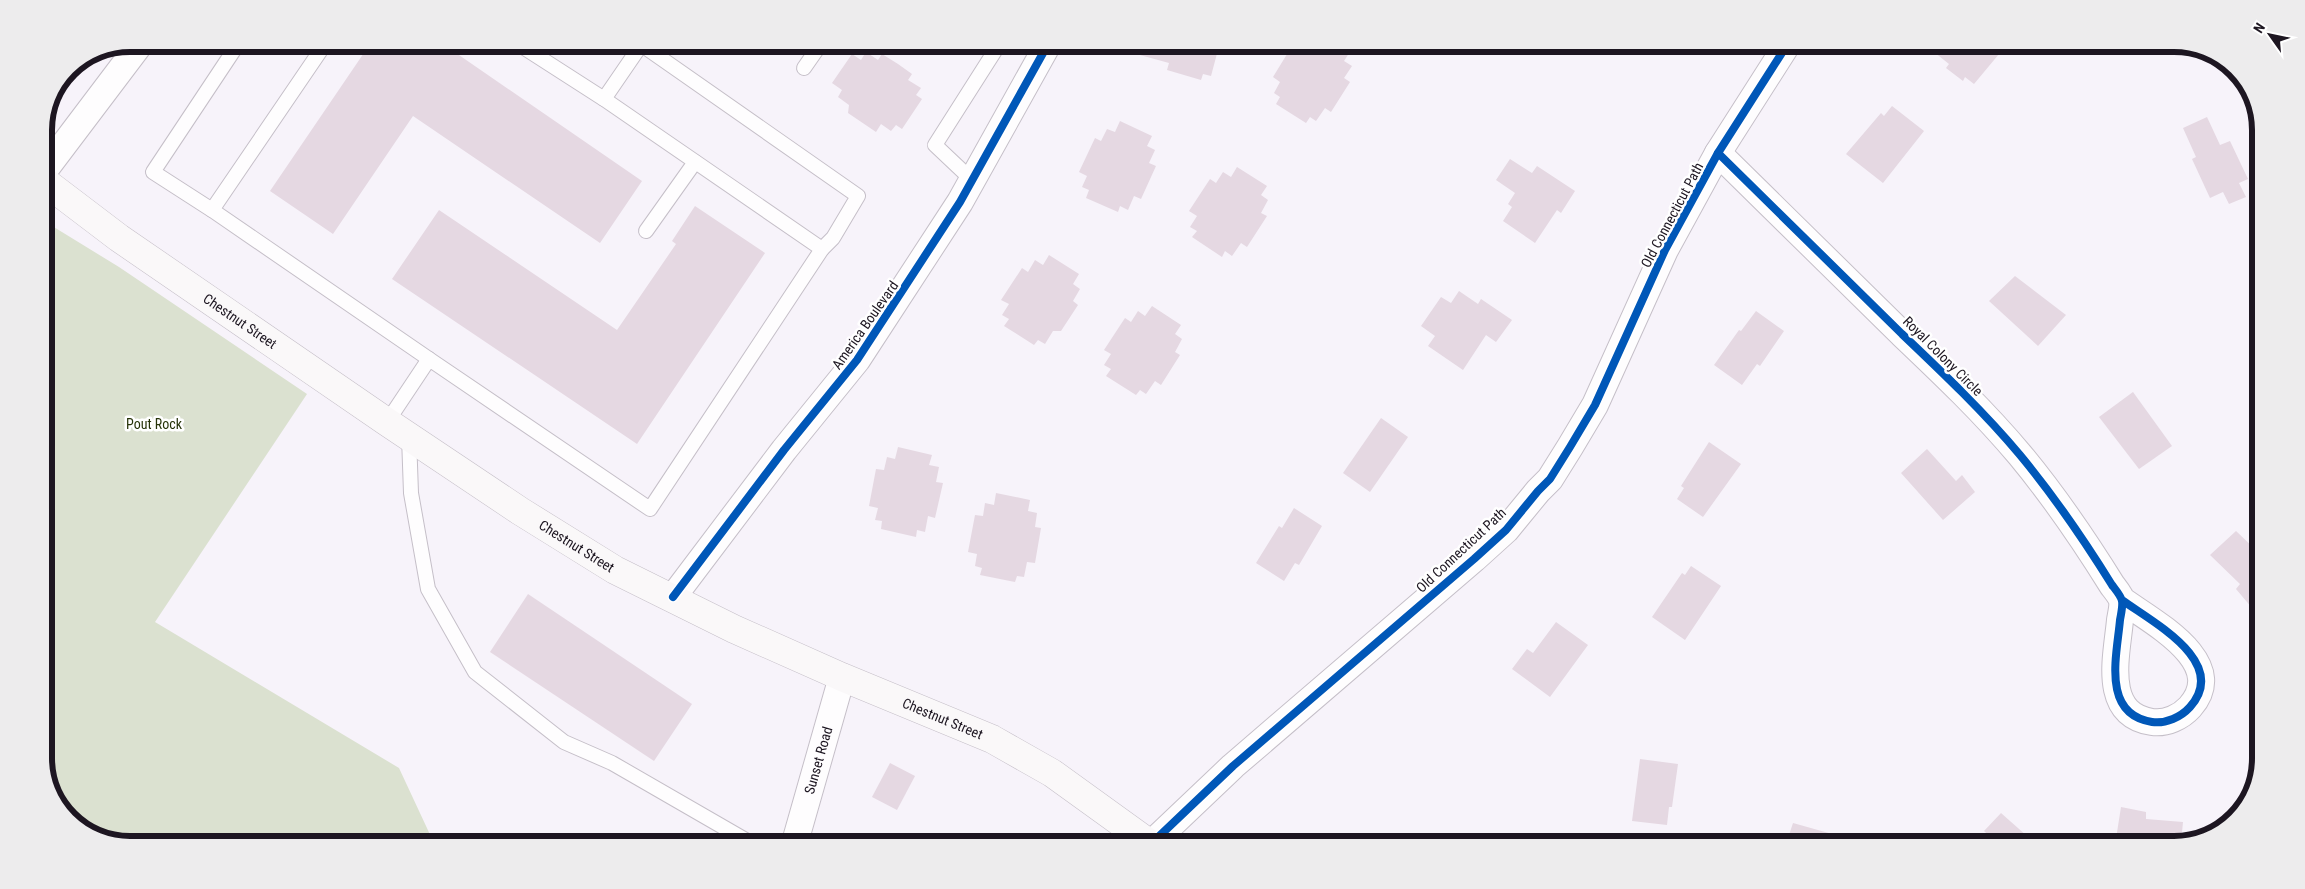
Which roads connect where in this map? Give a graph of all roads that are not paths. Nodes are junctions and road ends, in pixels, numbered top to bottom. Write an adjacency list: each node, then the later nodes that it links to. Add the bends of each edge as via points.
1 (134, 52): 14 (street)
2 (233, 52): 18 (lane, via 154,172)
3 (320, 52): 18 (lane)
4 (531, 52): 12 (lane)
5 (637, 52): 12 (lane)
6 (652, 52): 20 (lane, via 858,196 833,238)
7 (815, 52): 11 (lane)
8 (994, 52): 16 (lane, via 935,145)
9 (1044, 52): 16 (street, America Boulevard)
10 (1782, 52): 13 (street, Old Connecticut Path)
11 (804, 68)
12 (604, 99): 15 (lane)
13 (1718, 153): 25 (street, Royal Colony Circle, via 1967,397 2013,447 2062,508); 30 (street, Old Connecticut Path, via 1666,250 1595,405 1550,479 1506,530 1233,766)
14 (52, 160)
15 (694, 162): 19 (lane); 20 (lane)
16 (972, 180): 24 (street, America Boulevard, via 858,360 784,450)
17 (52, 187): 22 (main road, Chestnut Street, via 120,238)
18 (212, 210): 21 (lane)
19 (646, 231)
20 (822, 249): 21 (lane, via 650,509)
21 (429, 359): 22 (lane)
22 (387, 422): 23 (main road, Chestnut Street)
23 (409, 437): 24 (main road, Chestnut Street, via 615,570); 27 (lane, via 411,494 428,589 475,672 564,742 612,763)
24 (673, 597): 26 (main road, Chestnut Street)
25 (2122, 600)
26 (842, 678): 28 (street, Sunset Road); 29 (main road, Chestnut Street, via 992,739 1052,773)
27 (739, 836)
28 (797, 836)
29 (1140, 836)
30 (1158, 836)

